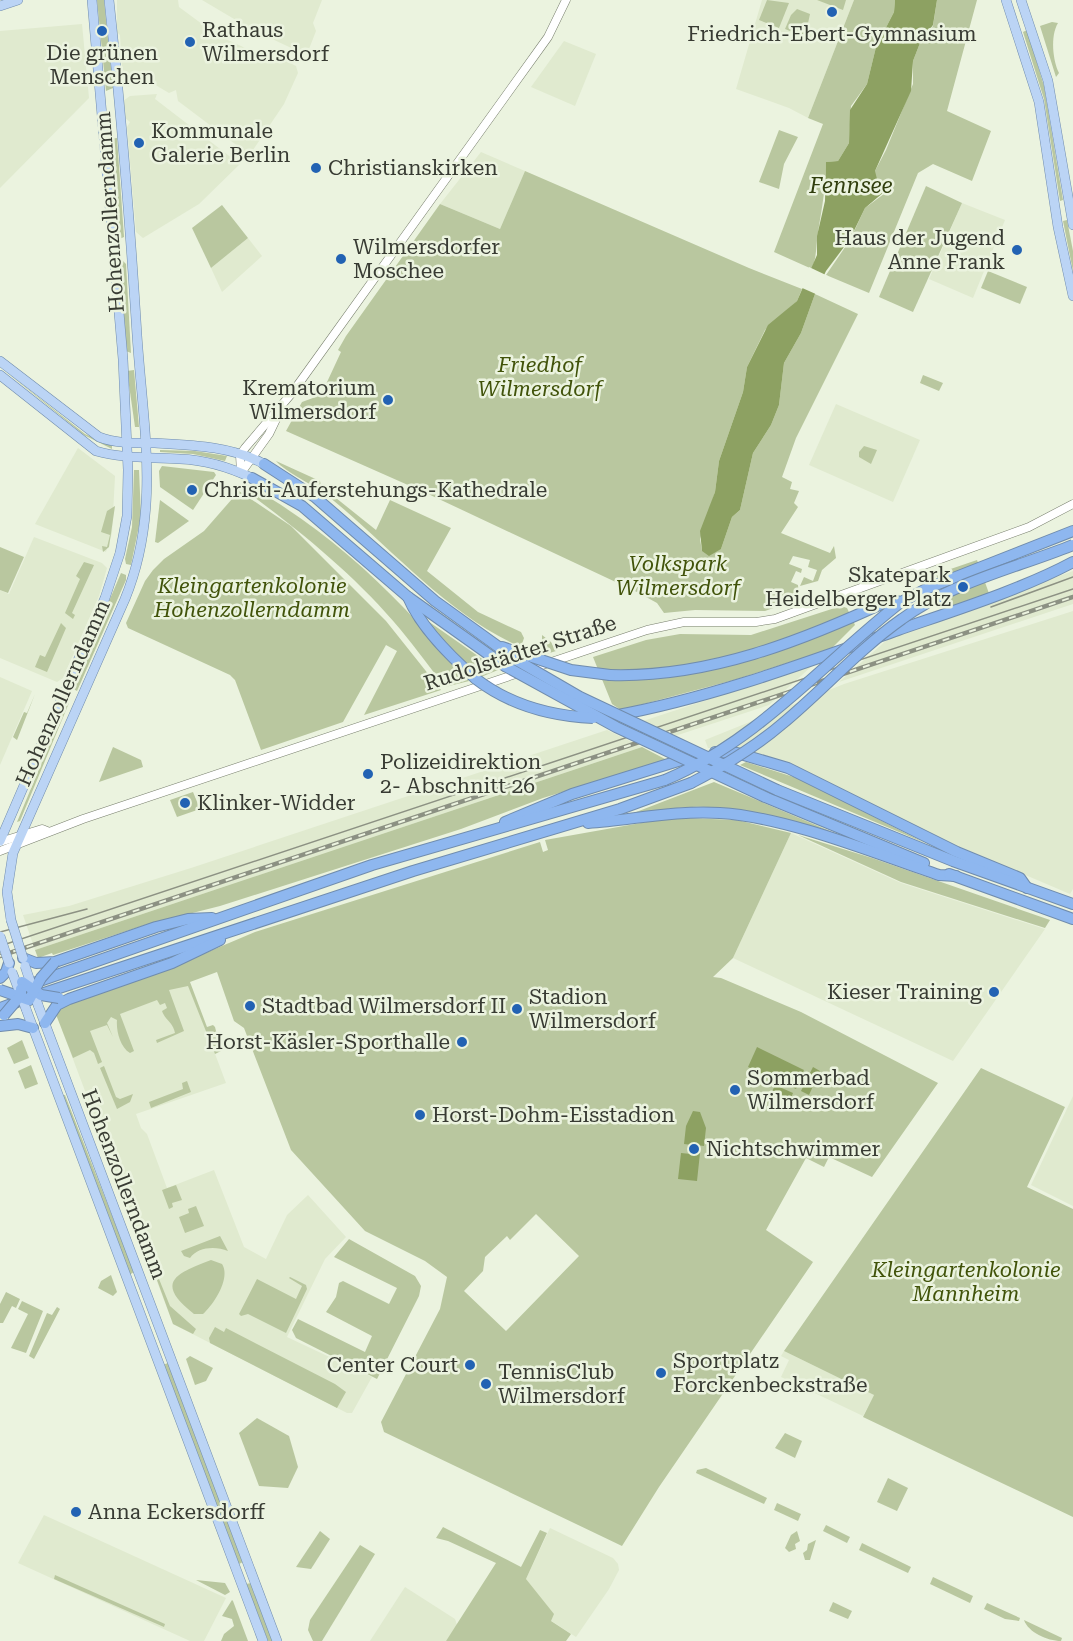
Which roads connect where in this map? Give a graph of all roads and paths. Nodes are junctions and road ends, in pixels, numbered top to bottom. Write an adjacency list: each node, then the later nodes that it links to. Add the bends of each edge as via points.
1 (18, 0): 7 (main road)
2 (92, 0): 13 (main road, Hohenzollerndamm)
3 (109, 0): 14 (main road, Hohenzollerndamm)
4 (566, 0): 12 (street, via 548,37)
5 (1006, 0): 9 (main road, via 1039,102)
6 (1022, 0): 8 (main road, via 1048,81)
7 (0, 6)
8 (1073, 225)
9 (1073, 296)
10 (0, 361): 13 (main road, via 89,431 105,439)
11 (0, 375): 16 (main road, via 85,444 108,454)
12 (284, 404): 15 (street); 18 (street)
13 (127, 442): 14 (main road); 16 (main road, Hohenzollerndamm)
14 (145, 443): 15 (main road, via 197,445); 17 (main road, Hohenzollerndamm)
15 (240, 455): 18 (main road); 20 (street)
16 (127, 456): 17 (main road); 33 (main road, Hohenzollerndamm, via 127,516 117,565)
17 (146, 457): 20 (main road, via 195,460); 31 (main road, Hohenzollerndamm, via 147,514 135,573)
18 (252, 458): 19 (main road); 20 (street)
19 (264, 464): 28 (highway, via 315,497)
20 (241, 473): 21 (main road)
21 (252, 478): 26 (highway, via 302,506)
22 (1073, 504): 30 (street, Rudolstädter Straße, via 1029,527 775,619 684,622 647,630)
23 (1073, 531): 27 (highway)
24 (1073, 545): 29 (highway, bridge, via 950,591 911,612 868,644 783,724 737,758 691,783)
25 (1073, 562): 26 (highway, bridge, via 1023,584 786,669 668,704 611,716 576,717 533,709 495,692 459,664 414,612)
26 (408, 597): 36 (highway, bridge, via 505,666 616,727 765,797)
27 (901, 602): 28 (highway, bridge, via 890,600 794,641 720,664 674,673 610,675 572,670); 32 (highway, bridge, via 756,727 714,756 665,780)
28 (488, 642): 37 (highway, bridge, via 600,707 777,790)
29 (566, 824): 36 (highway, via 699,812 741,815 939,875); 41 (highway)
30 (47, 831): 31 (street, Rudolstädter Straße); 34 (street, Rudolstädter Straße)
31 (20, 835): 33 (street, Rudolstädter Straße); 34 (main road, Hohenzollerndamm)
32 (475, 837): 37 (highway, via 572,794 696,755 721,751 788,768 1020,879); 39 (highway, via 372,865)
33 (0, 841)
34 (16, 846): 35 (street, Rudolstädter Straße); 43 (main road, Hohenzollerndamm, bridge, via 7,903)
35 (0, 851)
36 (956, 876): 40 (highway)
37 (1027, 888): 38 (highway)
38 (1073, 904)
39 (220, 918): 44 (highway, via 188,919 156,927); 48 (highway)
40 (1073, 919)
41 (245, 927): 49 (highway, via 180,960); 51 (highway)
42 (0, 936): 45 (main road, Hohenzollerndamm, bridge)
43 (24, 962): 44 (highway); 47 (highway, bridge); 50 (main road, Hohenzollerndamm, bridge)
44 (55, 962): 50 (highway, bridge)
45 (11, 967): 46 (highway); 47 (highway, bridge); 50 (main road, Hohenzollerndamm, bridge)
46 (0, 978)
47 (22, 982): 50 (highway, bridge)
48 (0, 992): 50 (highway, bridge)
49 (64, 999): 50 (highway, bridge); 52 (highway)
50 (29, 1000): 51 (highway, bridge); 52 (main road, Hohenzollerndamm); 53 (main road, Hohenzollerndamm)
51 (1, 1017): 53 (highway)
52 (45, 1023): 55 (main road, Hohenzollerndamm)
53 (33, 1028): 54 (main road, Hohenzollerndamm)
54 (263, 1641)
55 (277, 1641)

